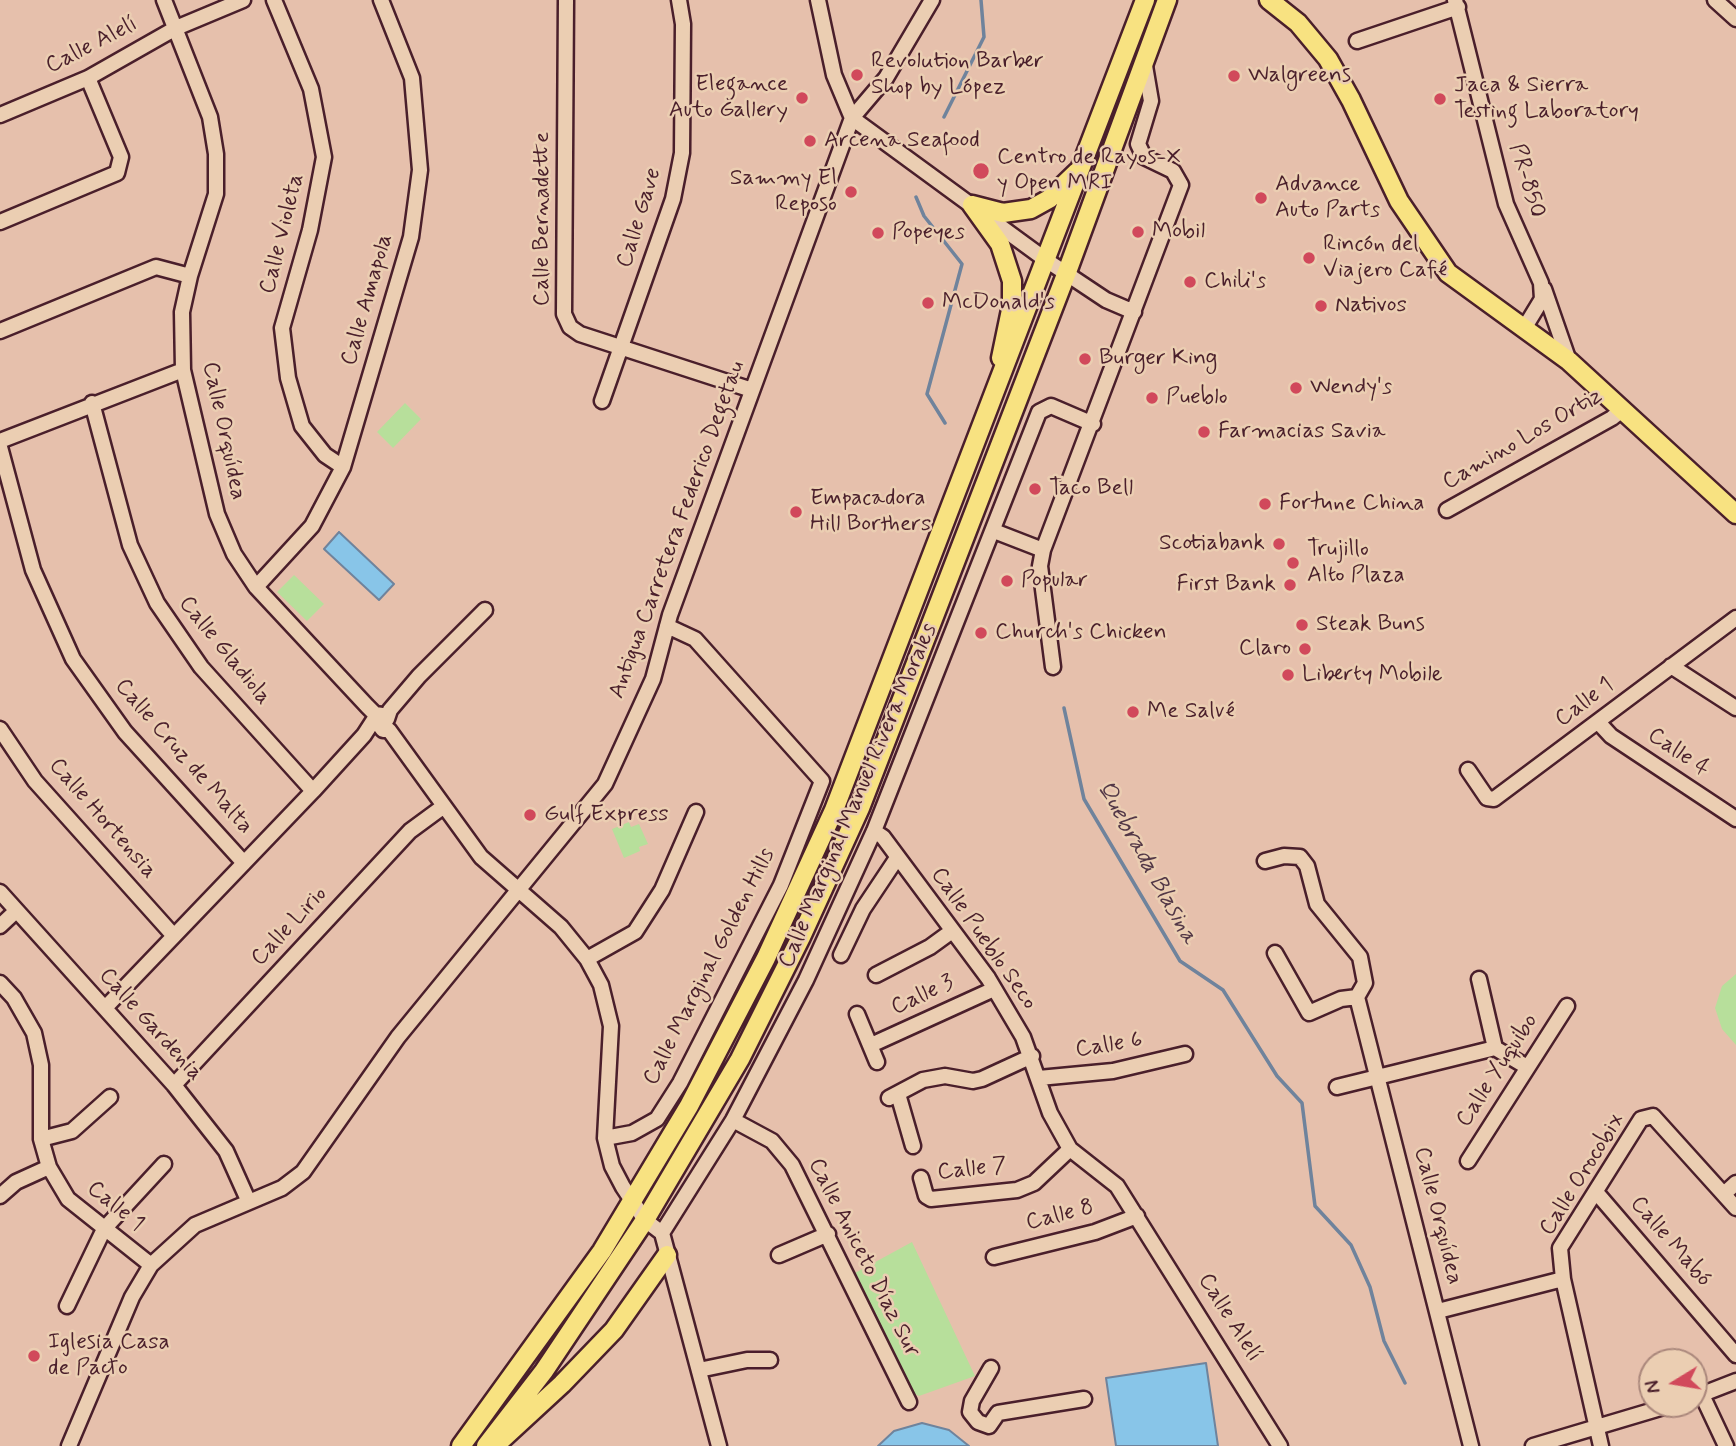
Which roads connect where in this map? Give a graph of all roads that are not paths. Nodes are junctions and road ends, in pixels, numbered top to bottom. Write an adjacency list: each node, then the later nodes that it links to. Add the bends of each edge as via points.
1 (164, 0): 17 (street, Calle Orquídea)
2 (243, 0): 17 (street, Calle Alelí)
3 (274, 0): 43 (street, Calle Violeta, via 311,89 324,157 310,230 282,328 288,378 302,426 326,455)
4 (381, 0): 43 (street, Calle Amapola, via 412,78 420,170 411,237)
5 (566, 0): 33 (street, Calle Bernadette, via 564,314 580,334)
6 (679, 0): 33 (street, Calle Gave, via 684,23 682,153 673,199)
7 (818, 0): 22 (street, via 834,75)
8 (932, 0): 22 (street, Antigua Carretera Federico Degetau, via 886,78)
9 (1167, 0): 16 (main road)
10 (1178, 0): 16 (main road)
11 (1269, 0): 31 (main road, via 1298,23 1328,59 1399,201 1448,274)
12 (1715, 0): 15 (street)
13 (1143, 3): 23 (main road)
14 (1457, 3): 18 (street); 29 (street, PR-850 / PR-850, via 1506,204)
15 (1736, 19)
16 (1158, 23): 19 (main road)
17 (176, 28): 20 (street, Calle Alelí); 28 (street, Calle Orquídea, via 210,117 217,166 216,194)
18 (1357, 41)
19 (1144, 60): 27 (main road); 30 (street, via 1151,101 1138,144 1144,157 1173,171 1181,185)
20 (88, 78): 21 (street, Calle Alelí); 25 (street, via 121,157 117,173)
21 (0, 114)
22 (852, 118): 24 (street); 36 (street, Antigua Carretera Federico Degetau)
23 (1084, 165): 24 (main road, via 1049,199 1031,209 1003,213); 26 (main road)
24 (972, 205): 26 (street); 37 (main road, via 1000,244 1012,281 1012,305)
25 (0, 222)
26 (1046, 260): 27 (street); 37 (main road)
27 (1067, 272): 30 (street); 112 (main road, via 860,808 740,1059)
28 (190, 276): 32 (street, via 156,267); 35 (street, Calle Orquídea, via 182,312)
29 (1541, 282): 31 (street, via 1542,299); 34 (street, PR-850)
30 (1133, 312): 41 (street)
31 (1525, 327): 34 (main road)
32 (0, 331)
33 (621, 346): 36 (street, Calle Bernadette); 38 (street, Calle Gave)
34 (1569, 361): 40 (main road)
35 (183, 370): 39 (street); 48 (street, Calle Orquídea, via 217,514 234,554)
36 (752, 390): 51 (street, Antigua Carretera Federico Degetau)
37 (995, 396): 109 (main road, via 834,810 747,995)
38 (603, 401)
39 (92, 403): 42 (street); 59 (street, Calle Gladiola, via 130,545 157,603 201,667)
40 (1623, 409): 44 (street, Camino Los Ortiz); 45 (main road)
41 (1093, 424): 46 (street, Calle Marginal Manuel Rivera Morales, via 1051,406 1039,412); 47 (street)
42 (0, 444): 66 (street, Calle Cruz de Malta, via 33,570 72,659 125,732)
43 (343, 467): 48 (street, Calle Amapola, via 312,526)
44 (1447, 510)
45 (1736, 514)
46 (994, 531): 47 (street); 63 (street, Calle Marginal Manuel Rivera Morales)
47 (1043, 550): 53 (street, via 1040,566)
48 (256, 587): 55 (street, Calle Orquídea, via 362,701 377,702)
49 (485, 610): 55 (street, via 419,676)
50 (1736, 618): 52 (street, Calle 1)
51 (667, 626): 67 (street, Antigua Carretera Federico Degetau, via 653,680 605,784); 96 (street, Calle Marginal Golden Hills, via 695,639 822,781 781,884 680,1083 657,1119 632,1133)
52 (1671, 666): 54 (street); 56 (street, Calle 1)
53 (1053, 667)
54 (1736, 708)
55 (383, 721): 59 (street); 60 (street)
56 (1598, 722): 58 (street, Calle 1, via 1494,799 1487,798); 62 (street, Calle 4, via 1611,736)
57 (0, 729): 72 (street, Calle Hortensia, via 35,781)
58 (1468, 770)
59 (313, 790): 66 (street)
60 (444, 806): 67 (street, via 481,857); 92 (street, Calle Lirio, via 410,831)
61 (696, 812): 75 (street, via 662,890 635,933)
62 (1736, 819)
63 (874, 831): 64 (street, Calle Pueblo Seco); 95 (street, Calle Marginal Manuel Rivera Morales, via 806,980)
64 (897, 858): 71 (street, Calle Pueblo Seco); 74 (street, via 863,909)
65 (1265, 861): 80 (street, via 1300,857 1307,866 1317,904 1360,957 1365,983)
66 (244, 863): 72 (street)
67 (517, 890): 75 (street, via 561,927); 108 (street, Antigua Carretera Federico Degetau, via 398,1037 303,1172 282,1188)
68 (0, 892): 69 (street, Calle Gardenia)
69 (16, 911): 70 (street); 82 (street, Calle Gardenia)
70 (0, 926)
71 (952, 931): 76 (street); 79 (street, Calle Pueblo Seco)
72 (174, 936): 82 (street)
73 (1275, 953): 80 (street, via 1309,1013)
74 (841, 955)
75 (587, 959): 96 (street, via 601,985 611,1026)
76 (876, 975)
77 (1479, 979): 85 (street)
78 (0, 983): 97 (street, Calle 1, via 34,1033 41,1065)
79 (994, 989): 84 (street, Calle 3); 87 (street, Calle Pueblo Seco)
80 (1357, 997): 90 (street, Calle Orquídea)
81 (1567, 1006): 89 (street, Calle Yuquibo)
82 (105, 1008): 92 (street, Calle Gardenia)
83 (857, 1013): 84 (street)
84 (871, 1045): 88 (street)
85 (1495, 1048): 89 (street); 90 (street)
86 (1185, 1054): 91 (street, Calle 6, via 1113,1071)
87 (1032, 1056): 91 (street, Calle Pueblo Seco); 98 (street, via 982,1079 945,1076 923,1080 894,1096)
88 (877, 1062)
89 (1527, 1067): 100 (street, Calle Yuquibo)
90 (1378, 1076): 93 (street); 122 (street, Calle Orquídea)
91 (1039, 1078): 99 (street, Calle Pueblo Seco, via 1050,1113)
92 (174, 1085): 108 (street, Calle Gardenia, via 226,1151)
93 (1337, 1087)
94 (110, 1097): 97 (street, via 72,1131)
95 (733, 1119): 114 (street, Calle Marginal Manuel Rivera Morales); 115 (street, Calle Aniceto Díaz Sur, via 772,1140 792,1165)
96 (605, 1138): 109 (street, via 612,1166)
97 (41, 1139): 102 (street, Calle 1)
98 (913, 1146)
99 (1070, 1149): 103 (street, Calle 7, via 1034,1183 1017,1190 931,1199); 111 (street, Calle Pueblo Seco, via 1117,1186)
100 (1468, 1161)
101 (164, 1164): 113 (street)
102 (49, 1167): 107 (street, via 16,1182); 113 (street, Calle 1, via 68,1199)
103 (921, 1178)
104 (1736, 1183): 106 (street)
105 (1596, 1192): 106 (street, Calle Orocobix, via 1641,1119 1653,1116); 120 (street, Calle Orocobix, via 1560,1248); 123 (street, Calle Mabó)
106 (1724, 1194): 110 (street)
107 (0, 1196)
108 (248, 1200): 119 (street, Antigua Carretera Federico Degetau, via 195,1225)
109 (633, 1200): 112 (street); 135 (main road, via 602,1251)
110 (1736, 1208)
111 (1136, 1216): 118 (street, Calle 8, via 1096,1232); 139 (street, Calle Alelí)
112 (645, 1220): 114 (street); 136 (main road, via 544,1371)
113 (104, 1229): 119 (street, Calle 1); 121 (street)
114 (662, 1233): 116 (street)
115 (828, 1234): 117 (street); 130 (street, Calle Aniceto Díaz Sur)
116 (667, 1255): 126 (street); 137 (main road, via 614,1330)
117 (779, 1255)
118 (994, 1257)
119 (151, 1265): 134 (street, Antigua Carretera Federico Degetau, via 132,1297)
120 (1563, 1279): 122 (street); 133 (street, Calle Orocobix)
121 (67, 1306)
122 (1438, 1311): 140 (street, Calle Orquídea)
123 (1736, 1354)
124 (770, 1360): 126 (street)
125 (991, 1368): 129 (street, via 970,1412 989,1426 998,1413)
126 (699, 1370): 138 (street)
127 (1736, 1381): 128 (street)
128 (1708, 1392)
129 (1084, 1399)
130 (909, 1402)
131 (1708, 1414): 143 (street)
132 (1638, 1415): 133 (street)
133 (1596, 1428): 141 (street); 142 (street)
134 (69, 1446)
135 (461, 1446)
136 (486, 1446)
137 (493, 1446)
138 (719, 1446)
139 (1280, 1446)
140 (1471, 1446)
141 (1533, 1446)
142 (1601, 1446)
143 (1726, 1446)

